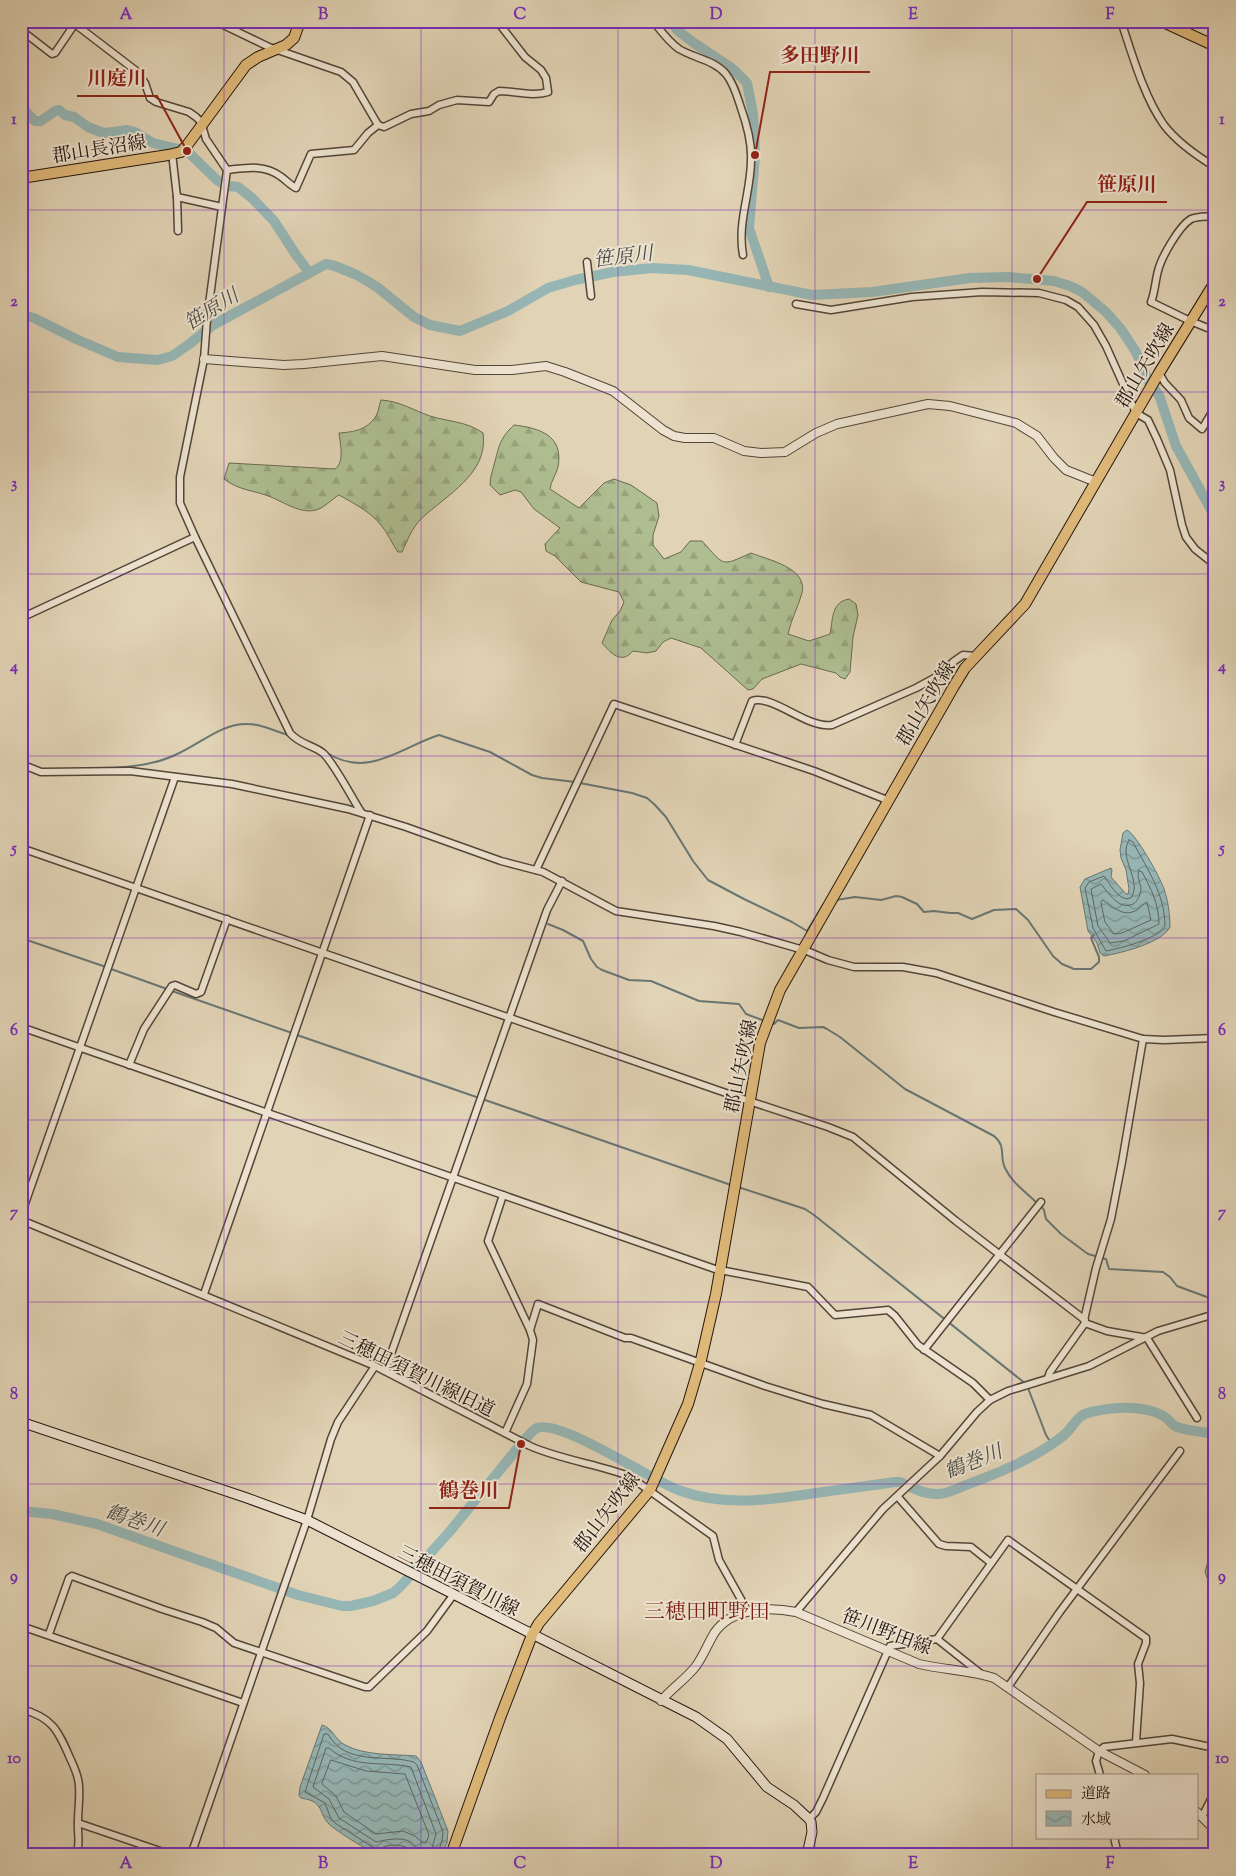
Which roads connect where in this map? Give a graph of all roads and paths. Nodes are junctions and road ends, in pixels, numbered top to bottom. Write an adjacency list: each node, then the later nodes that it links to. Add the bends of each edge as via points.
1 (215, 21): 10 (street)
2 (300, 21): 10 (main road, 郡山長沼線, via 294,38)
3 (497, 21): 11 (street, via 525,57 541,70 548,92 517,94 499,91 489,102 457,100 430,111 411,114 384,127)
4 (653, 21): 21 (street, via 679,48 720,69 732,83 751,146 742,230)
5 (1122, 21): 14 (street, via 1145,89 1164,124 1178,140)
6 (1161, 21): 9 (main road)
7 (72, 23): 8 (street, via 55,54); 12 (street, via 135,70 150,98 192,114)
8 (21, 30)
9 (1215, 46)
10 (277, 50): 11 (street, via 348,76); 12 (main road, 郡山長沼線, via 246,65)
11 (378, 125): 15 (street, via 354,150 310,154 296,188 280,176 259,168)
12 (202, 126): 13 (main road, 郡山長沼線, via 180,152); 15 (street)
13 (173, 153): 16 (main road, 郡山長沼線); 17 (street)
14 (1215, 167)
15 (226, 173): 18 (street)
16 (21, 178)
17 (177, 197): 18 (street); 20 (street)
18 (222, 207): 28 (street)
19 (1215, 216): 26 (street, via 1194,218 1186,223 1167,250 1158,271 1151,302)
20 (178, 231)
21 (743, 255)
22 (586, 262): 24 (street)
23 (1215, 282): 26 (main road, 郡山矢吹線)
24 (591, 296)
25 (796, 304): 31 (street, via 831,310 912,297 982,292 1039,294 1066,300 1078,307 1094,325)
26 (1191, 320): 27 (street); 29 (main road, 郡山矢吹線)
27 (1215, 331)
28 (204, 359): 32 (street, via 298,364 382,356 475,370 549,367 613,391 674,436 714,438 744,451 761,453 785,452 837,424 923,405 944,405 1016,423 1037,436 1066,470); 33 (street, via 180,477 180,503)
29 (1158, 374): 30 (street, via 1202,429); 31 (main road, 郡山矢吹線)
30 (1215, 407)
31 (1137, 412): 32 (main road, 郡山矢吹線); 34 (street, via 1149,422 1158,439 1170,470 1186,537)
32 (1096, 482): 36 (main road, 郡山矢吹線, via 1025,604)
33 (195, 537): 35 (street); 41 (street, via 290,733 322,752 330,761)
34 (1215, 565)
35 (21, 618)
36 (976, 656): 37 (street, via 963,655 937,678 832,726 819,725 790,710 759,700 752,701); 40 (main road, 郡山矢吹線, via 965,668)
37 (735, 745): 40 (street); 44 (street, via 620,705 612,706)
38 (21, 764): 39 (street, via 41,772 118,770)
39 (174, 777): 41 (street, via 232,784); 46 (street)
40 (887, 800): 48 (main road, 郡山矢吹線)
41 (360, 812): 42 (street)
42 (370, 815): 44 (street); 49 (street)
43 (21, 848): 46 (street)
44 (536, 870): 45 (street)
45 (562, 881): 48 (street, via 616,911 714,926); 50 (street, via 547,910)
46 (136, 888): 47 (street); 54 (street)
47 (227, 919): 49 (street); 55 (street, via 201,992 198,994 172,986 144,1029)
48 (803, 950): 52 (street, via 854,967 903,967 936,973); 56 (main road, 郡山矢吹線, via 765,1025)
49 (322, 952): 50 (street); 57 (street)
50 (509, 1017): 56 (street); 58 (street)
51 (21, 1027): 54 (street)
52 (1143, 1038): 53 (street); 67 (street, via 1111,1219)
53 (1215, 1038)
54 (80, 1048): 55 (street); 61 (street)
55 (129, 1065): 57 (street)
56 (749, 1101): 63 (street, via 853,1137); 64 (main road, 郡山矢吹線)
57 (266, 1113): 58 (street); 65 (street)
58 (453, 1178): 59 (street); 73 (street)
59 (503, 1195): 64 (street); 68 (street, via 488,1242)
60 (1041, 1202): 63 (street)
61 (21, 1215)
62 (21, 1220): 65 (street, 三穂田須賀川線旧道)
63 (1000, 1255): 67 (street); 70 (street)
64 (720, 1270): 70 (street, via 808,1287 835,1315 888,1310); 71 (main road, 郡山矢吹線)
65 (204, 1294): 72 (street, 三穂田須賀川線旧道)
66 (1215, 1314): 69 (street)
67 (1084, 1321): 69 (street, via 1107,1331); 74 (street)
68 (530, 1330): 71 (street, via 538,1304); 78 (street, via 533,1340 527,1384)
69 (1144, 1337): 74 (street, via 1089,1366); 76 (street)
70 (924, 1350): 75 (street, via 972,1383)
71 (700, 1364): 80 (street, via 871,1416); 81 (main road, 郡山矢吹線, via 682,1421)
72 (376, 1366): 73 (street, 三穂田須賀川線旧道); 83 (street, via 335,1428)
73 (385, 1371): 78 (street, 三穂田須賀川線旧道)
74 (1048, 1378): 75 (street)
75 (990, 1400): 80 (street)
76 (1197, 1418)
77 (21, 1422): 83 (main road, 三穂田須賀川線)
78 (505, 1433): 81 (street, 三穂田須賀川線旧道, via 551,1455 615,1470)
79 (1180, 1451): 85 (street)
80 (940, 1456): 82 (street)
81 (652, 1486): 87 (street, 三穂田須賀川線旧道, via 713,1536 719,1560); 91 (main road, 郡山矢吹線)
82 (898, 1497): 84 (street, via 939,1544 971,1547); 88 (street, via 883,1509)
83 (307, 1520): 86 (main road, 三穂田須賀川線); 94 (street)
84 (991, 1563): 85 (street, via 1008,1540); 92 (street)
85 (1078, 1590): 96 (street); 100 (street, via 1146,1640 1138,1664)
86 (454, 1594): 91 (main road, 三穂田須賀川線); 94 (street, via 427,1631 369,1687)
87 (748, 1612): 88 (street, 笹川野田線, via 766,1609); 97 (street, 笹川野田線, via 728,1620 716,1631 696,1666)
88 (796, 1612): 93 (street, 笹川野田線)
89 (21, 1626): 90 (street)
90 (49, 1634): 94 (street, via 72,1576 202,1622 216,1628 231,1641); 98 (street)
91 (532, 1635): 97 (main road, 三穂田須賀川線); 114 (main road, 郡山矢吹線)
92 (937, 1639): 93 (street, via 890,1646); 95 (street)
93 (887, 1650): 95 (street, 笹川野田線, via 919,1664); 107 (street, via 823,1798)
94 (262, 1651): 98 (street)
95 (980, 1673): 96 (street, 笹川野田線)
96 (1008, 1687): 102 (street, 笹川野田線)
97 (661, 1701): 107 (main road, 三穂田須賀川線, via 715,1730 732,1745 767,1788)
98 (243, 1702): 113 (street)
99 (21, 1709): 108 (street, via 44,1718 63,1740 78,1775)
100 (1136, 1742): 101 (street, via 1172,1739); 102 (street)
101 (1215, 1748)
102 (1099, 1750): 103 (street, via 1096,1761); 104 (street, 笹川野田線)
103 (1100, 1774)
104 (1143, 1774)
105 (1215, 1791): 106 (street)
106 (1200, 1814): 109 (street)
107 (809, 1819): 115 (main road, via 812,1832)
108 (78, 1823): 111 (street); 112 (street)
109 (1215, 1830)
110 (1114, 1838): 116 (street)
111 (76, 1855)
112 (172, 1855)
113 (191, 1855)
114 (451, 1855)
115 (807, 1855)
116 (1118, 1855)

